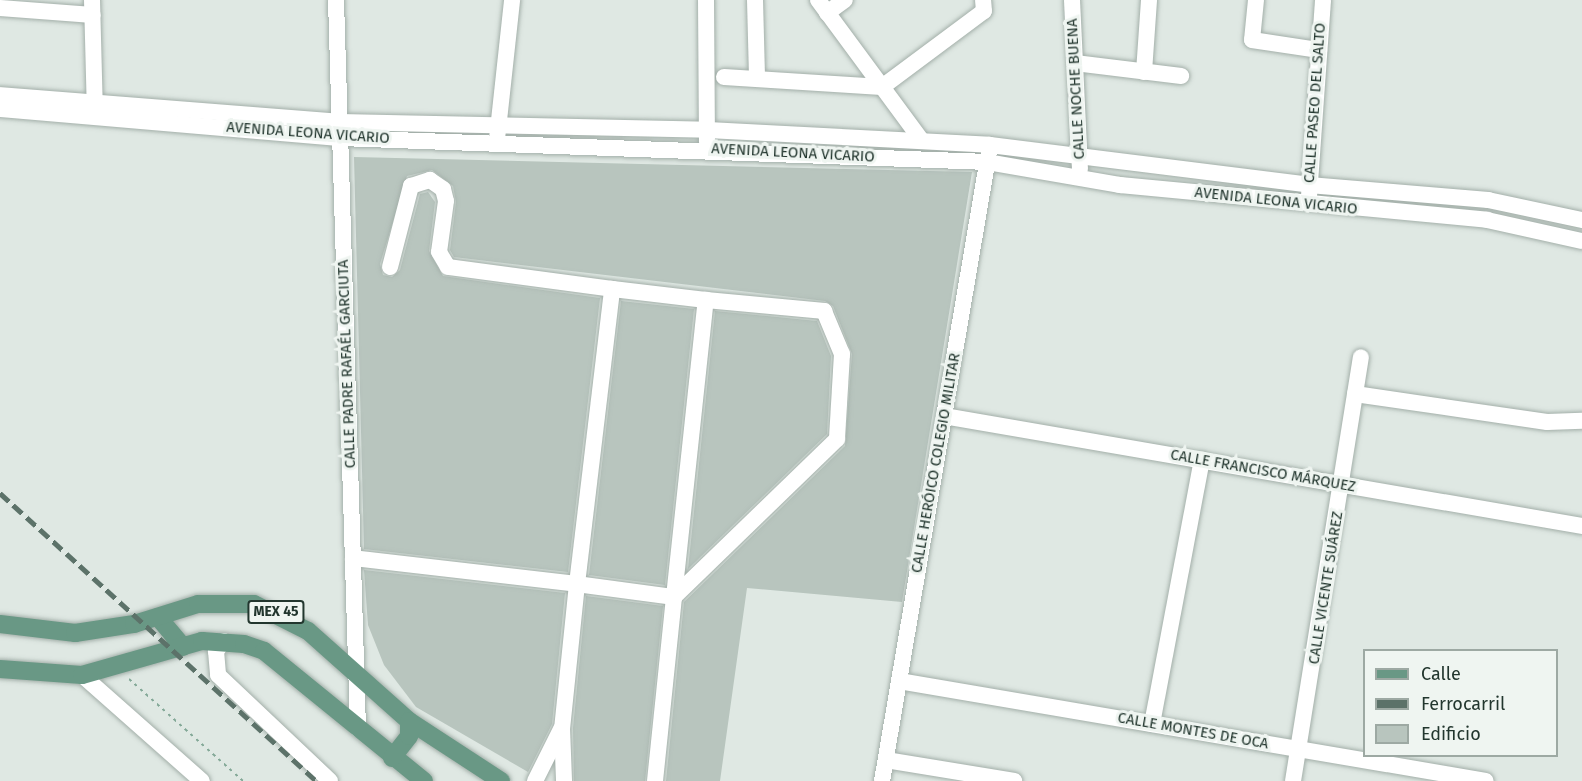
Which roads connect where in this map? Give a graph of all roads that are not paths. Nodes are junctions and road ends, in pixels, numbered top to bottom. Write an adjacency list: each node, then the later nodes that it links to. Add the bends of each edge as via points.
1 (336, 0): 24 (street, CALLE PADRE RAFAÉL GARCIUTA)
2 (512, 0): 26 (street)
3 (706, 0): 25 (street)
4 (755, 0): 19 (street)
5 (845, 0): 11 (street)
6 (983, 0): 20 (street, via 984,11)
7 (1072, 0): 15 (street, CALLE NOCHE BUENA)
8 (1149, 0): 16 (street)
9 (1256, 0): 14 (street, via 1252,40)
10 (1323, 0): 14 (street, CALLE PASEO DEL SALTO)
11 (823, 6): 20 (street)
12 (93, 7): 13 (street); 23 (street)
13 (0, 8)
14 (1319, 51): 32 (street, CALLE PASEO DEL SALTO)
15 (1075, 63): 16 (street); 30 (street, CALLE NOCHE BUENA)
16 (1144, 72): 17 (street)
17 (1181, 76)
18 (724, 77): 19 (street)
19 (757, 78): 20 (street)
20 (882, 87): 27 (street)
21 (0, 95): 23 (street, AVENIDA LEONA VICARIO)
22 (0, 109): 23 (street, AVENIDA LEONA VICARIO)
23 (95, 110): 24 (street, AVENIDA LEONA VICARIO)
24 (340, 130): 26 (street, AVENIDA LEONA VICARIO); 48 (street, CALLE PADRE RAFAÉL GARCIUTA)
25 (708, 130): 26 (street, AVENIDA LEONA VICARIO); 27 (street, AVENIDA LEONA VICARIO); 28 (street)
26 (498, 135): 28 (street, AVENIDA LEONA VICARIO)
27 (921, 141): 29 (street, AVENIDA LEONA VICARIO)
28 (706, 148): 29 (street, AVENIDA LEONA VICARIO)
29 (989, 154): 30 (street, AVENIDA LEONA VICARIO); 31 (street, AVENIDA LEONA VICARIO); 43 (street, CALLE HERÓICO COLEGIO MILITAR)
30 (1080, 159): 31 (street, CALLE NOCHE BUENA); 32 (street, AVENIDA LEONA VICARIO)
31 (1081, 178): 34 (street, AVENIDA LEONA VICARIO)
32 (1309, 185): 33 (street, AVENIDA LEONA VICARIO); 34 (street, CALLE PASEO DEL SALTO)
33 (1389, 191): 35 (street); 36 (street, AVENIDA LEONA VICARIO, via 1488,200)
34 (1308, 206): 35 (street, AVENIDA LEONA VICARIO)
35 (1387, 212): 37 (street, AVENIDA LEONA VICARIO, via 1487,220)
36 (1582, 220)
37 (1582, 241)
38 (390, 267): 39 (street, via 411,186 430,180 443,189 446,201 439,252 448,267)
39 (612, 289): 40 (street); 49 (street)
40 (706, 300): 50 (street); 50 (street, via 824,311 842,354 837,439)
41 (1361, 357): 42 (street, CALLE VICENTE SUÁREZ)
42 (1356, 394): 44 (street, via 1547,422); 46 (street, CALLE VICENTE SUÁREZ)
43 (944, 416): 45 (street, CALLE FRANCISCO MÁRQUEZ); 58 (street, CALLE HERÓICO COLEGIO MILITAR)
44 (1582, 421)
45 (1202, 460): 46 (street, CALLE FRANCISCO MÁRQUEZ); 60 (street)
46 (1342, 484): 47 (street, CALLE FRANCISCO MÁRQUEZ); 63 (street, CALLE VICENTE SUÁREZ)
47 (1582, 526)
48 (353, 558): 49 (street); 56 (street, CALLE PADRE RAFAÉL GARCIUTA)
49 (577, 584): 50 (street); 62 (street)
50 (674, 597): 72 (street)
51 (158, 617): 52 (main road, MEX 45, via 75,633); 54 (main road); 56 (main road, MEX 45, via 198,604 255,604 308,631)
52 (0, 624)
53 (224, 641): 54 (main road, MEX 45); 61 (main road, MEX 45, via 264,651); 67 (street, via 216,651 218,675)
54 (183, 647): 57 (main road, MEX 45, via 118,669)
55 (0, 669): 57 (main road, MEX 45)
56 (356, 673): 59 (main road, MEX 45); 61 (street, CALLE PADRE RAFAÉL GARCIUTA)
57 (82, 675): 66 (street)
58 (899, 681): 60 (street, CALLE MONTES DE OCA); 65 (street, CALLE HERÓICO COLEGIO MILITAR)
59 (409, 721): 64 (main road, via 409,736); 69 (main road, MEX 45)
60 (1152, 724): 63 (street, CALLE MONTES DE OCA)
61 (358, 729): 64 (main road, MEX 45)
62 (562, 729): 70 (street); 71 (street)
63 (1301, 749): 75 (street, CALLE VICENTE SUÁREZ); 76 (street, CALLE MONTES DE OCA)
64 (392, 758): 68 (main road, MEX 45)
65 (886, 760): 73 (street, CALLE HERÓICO COLEGIO MILITAR); 74 (street)
66 (202, 781)
67 (330, 781)
68 (424, 781)
69 (501, 781)
70 (535, 781)
71 (564, 781)
72 (655, 781)
73 (882, 781)
74 (1014, 781)
75 (1293, 781)
76 (1486, 781)

